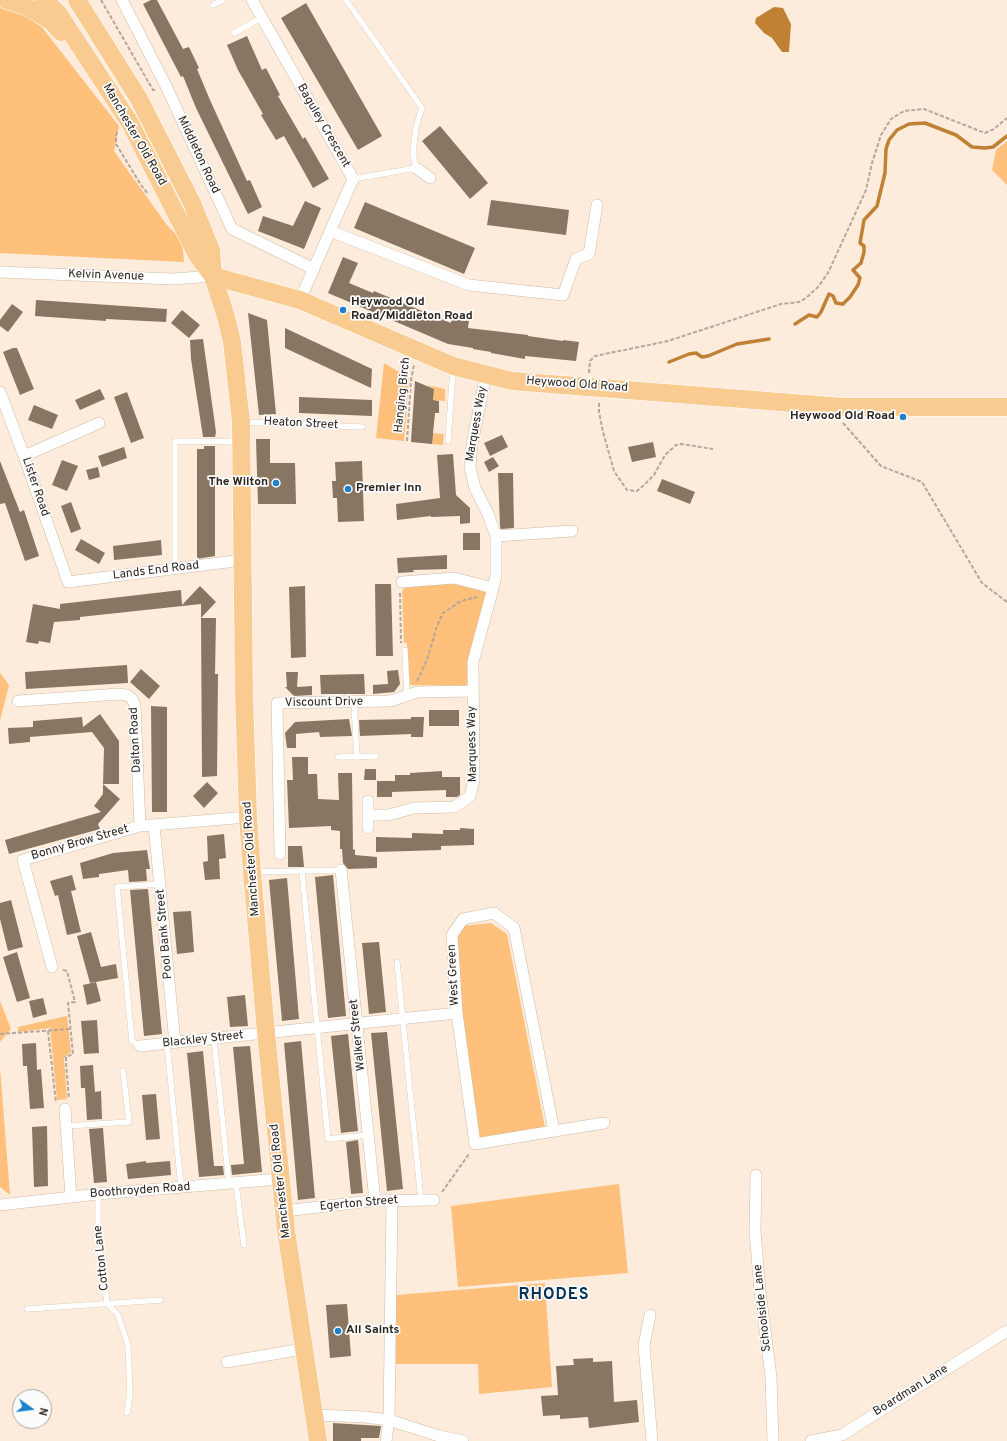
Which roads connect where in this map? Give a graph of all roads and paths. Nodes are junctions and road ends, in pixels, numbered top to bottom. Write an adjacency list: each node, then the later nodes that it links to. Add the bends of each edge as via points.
1 (6, 0): 13 (main road, via 24,6 52,22)
2 (44, 0): 13 (main road, Manchester Old Road, via 58,13)
3 (77, 0): 25 (main road, Manchester Old Road, via 139,99 192,203 211,250)
4 (101, 0): 14 (path)
5 (122, 0): 23 (street, Middleton Road, via 166,86 232,229)
6 (223, 0): 10 (lane)
7 (252, 0): 8 (lane); 11 (street, Baguley Crescent)
8 (255, 0)
9 (346, 0): 17 (lane, via 422,108 413,152)
10 (213, 5)
11 (262, 18): 12 (lane); 19 (street, Baguley Crescent)
12 (234, 33)
13 (94, 68): 25 (main road, Manchester Old Road, via 130,123 197,255)
14 (153, 90)
15 (1007, 118): 30 (path, via 994,130 985,133 924,109 904,111 892,119 881,135 866,190 828,273 806,298 668,341 595,356 590,361)
16 (119, 129): 20 (path, via 116,144)
17 (416, 168): 18 (street); 19 (lane)
18 (430, 178)
19 (353, 179): 22 (street, Baguley Crescent)
20 (150, 196)
21 (597, 205): 22 (street, via 589,254 576,259 564,295 469,285)
22 (330, 231): 23 (street, Baguley Crescent)
23 (314, 269): 26 (street, Baguley Crescent)
24 (0, 272): 25 (street, Kelvin Avenue, via 173,279)
25 (213, 276): 26 (main road, Heywood Old Road); 34 (main road, Manchester Old Road, via 228,325)
26 (300, 300): 27 (main road, Heywood Old Road)
27 (417, 350): 28 (main road, Heywood Old Road); 37 (path, Hanging Birch, via 411,380)
28 (453, 366): 29 (main road, Heywood Old Road); 38 (lane)
29 (486, 374): 30 (main road, Heywood Old Road, via 512,381); 43 (street, Marquess Way, via 470,467 475,488)
30 (594, 386): 32 (main road, Heywood Old Road); 40 (path, via 598,412 614,471 627,490 637,490 644,485 654,475 665,455 676,446 682,444)
31 (0, 392): 41 (street, Lister Road)
32 (844, 407): 33 (main road, Heywood Old Road); 50 (path, via 843,422 881,466 922,482 982,583)
33 (1007, 407)
34 (241, 422): 36 (lane, Heaton Street); 39 (main road, Manchester Old Road)
35 (99, 423): 41 (street)
36 (362, 427)
37 (407, 441)
38 (448, 441)
39 (241, 442): 44 (main road, Manchester Old Road); 45 (lane, via 175,441)
40 (712, 449)
41 (24, 456): 46 (street, Lister Road)
42 (572, 531): 43 (street)
43 (496, 536): 48 (street, Marquess Way, via 496,576)
44 (243, 560): 45 (street, Lands End Road); 62 (main road, Manchester Old Road)
45 (175, 568): 46 (street, Lands End Road)
46 (68, 582)
47 (402, 582): 48 (street, via 454,578); 51 (path, via 401,645)
48 (493, 588): 49 (street, Marquess Way)
49 (490, 600): 52 (street, Marquess Way, via 476,649); 53 (path, via 477,596 461,601 443,613 427,660 417,680)
50 (1007, 602)
51 (405, 650): 54 (lane)
52 (472, 691): 53 (street, Viscount Drive); 61 (street, Marquess Way, via 474,780 470,796 454,807 414,808 389,815)
53 (418, 692): 54 (street, Viscount Drive)
54 (407, 695): 56 (street, Viscount Drive, via 390,701)
55 (18, 701): 64 (street, Dalton Road, via 118,694 127,695 132,699 135,705)
56 (354, 703): 59 (lane); 66 (street, Viscount Drive, via 277,703)
57 (376, 756): 59 (lane)
58 (338, 757): 59 (lane)
59 (357, 757)
60 (368, 801): 61 (street)
61 (368, 816): 65 (street)
62 (248, 817): 63 (street, Bonny Brow Street); 69 (main road, Manchester Old Road)
63 (154, 825): 64 (street, Bonny Brow Street); 70 (street, Pool Bank Street)
64 (140, 826): 72 (street, Bonny Brow Street, via 22,860)
65 (368, 828)
66 (280, 854)
67 (341, 870): 68 (lane); 75 (street, Walker Street)
68 (302, 871): 69 (lane); 76 (lane)
69 (252, 872): 79 (main road, Manchester Old Road)
70 (160, 884): 82 (street, Pool Bank Street); 83 (lane, via 117,887 132,1041)
71 (397, 962): 74 (lane)
72 (52, 967): 77 (path, via 67,971 75,1002 68,1003)
73 (456, 1013): 74 (street, Blackley Street); 88 (street, West Green, via 452,935 463,919 494,913 514,928); 90 (street, West Green)
74 (403, 1018): 75 (street, Blackley Street); 98 (lane)
75 (357, 1023): 76 (street, Blackley Street); 89 (street, Walker Street)
76 (317, 1027): 79 (street, Blackley Street); 89 (lane, via 328,1140)
77 (70, 1029): 78 (path); 85 (path, via 72,1054 66,1057 69,1100)
78 (48, 1031): 80 (path); 85 (path, via 55,1102)
79 (266, 1033): 81 (street, Blackley Street); 92 (main road, Manchester Old Road)
80 (0, 1034)
81 (214, 1039): 82 (street, Blackley Street); 93 (lane)
82 (171, 1043): 83 (street, Blackley Street); 94 (lane)
83 (140, 1046)
84 (123, 1071): 87 (lane, via 129,1122)
85 (65, 1110): 87 (street)
86 (604, 1124): 88 (street)
87 (66, 1126): 96 (street)
88 (554, 1131): 90 (street)
89 (368, 1135): 100 (street, Walker Street)
90 (475, 1144): 99 (path, via 445,1189)
91 (756, 1175): 119 (street, Schoolside Lane, via 756,1231 760,1291 771,1377)
92 (280, 1179): 93 (street, Boothroyden Road); 102 (main road, Manchester Old Road)
93 (233, 1184): 94 (street, Boothroyden Road); 103 (lane)
94 (181, 1188): 95 (street, Boothroyden Road)
95 (98, 1194): 96 (street, Boothroyden Road); 105 (lane, Cotton Lane, via 98,1232)
96 (70, 1197): 101 (street, Boothroyden Road)
97 (392, 1200): 98 (street, Egerton Street); 100 (street, Egerton Street); 113 (street)
98 (421, 1200): 99 (street, Egerton Street)
99 (434, 1200)
100 (375, 1201): 102 (street, Egerton Street)
101 (0, 1205)
102 (284, 1211): 109 (main road, Manchester Old Road)
103 (244, 1245)
104 (161, 1300): 105 (lane)
105 (107, 1303): 106 (lane); 111 (lane, Cotton Lane, via 118,1315 128,1345 130,1393)
106 (27, 1309)
107 (650, 1315): 118 (street, via 644,1345)
108 (1007, 1331): 114 (street, Boardman Lane)
109 (303, 1349): 110 (street); 112 (main road, Manchester Old Road)
110 (227, 1362)
111 (127, 1413)
112 (315, 1415): 113 (street); 115 (main road, Manchester Old Road)
113 (389, 1420): 116 (street); 117 (street)
114 (842, 1438): 120 (street, Boardman Lane)
115 (318, 1441)
116 (386, 1441)
117 (463, 1441)
118 (652, 1441)
119 (773, 1441)
120 (811, 1441)

